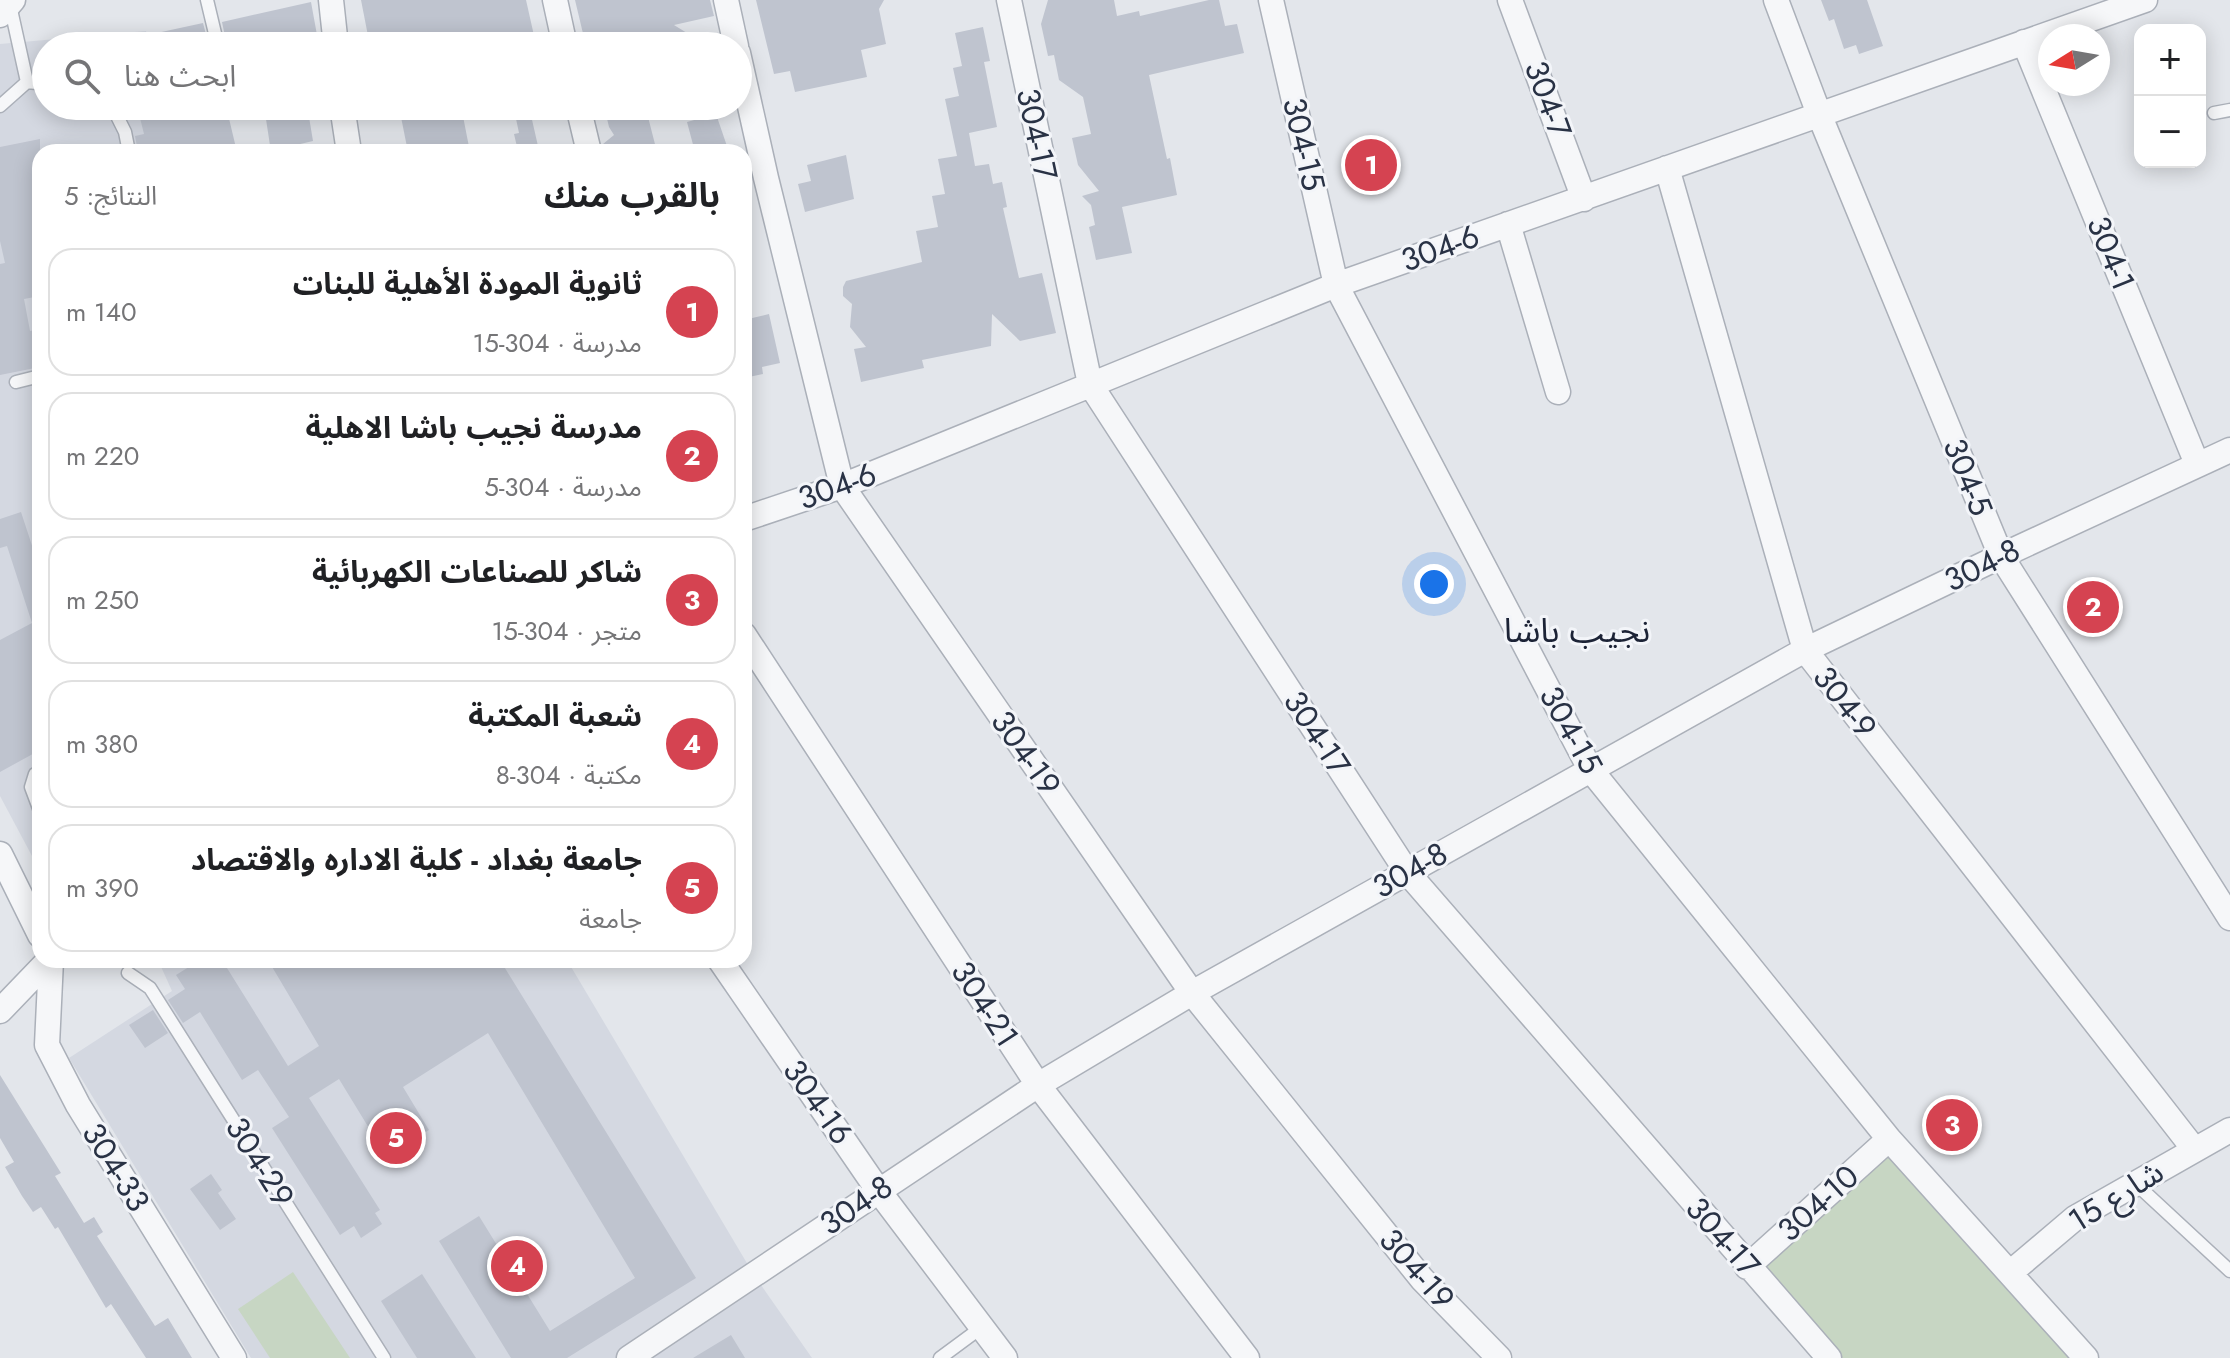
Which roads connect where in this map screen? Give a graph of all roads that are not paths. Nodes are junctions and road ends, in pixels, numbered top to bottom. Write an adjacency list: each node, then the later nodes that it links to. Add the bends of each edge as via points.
1 (207, 0): 11 (lane)
2 (331, 0): 12 (street)
3 (555, 0): 13 (street)
4 (726, 0): 14 (street)
5 (1009, 0): 35 (street, 304-17)
6 (1271, 0): 32 (street, 304-15)
7 (1510, 0): 30 (street, 304-7)
8 (1776, 0): 21 (street, 304-5)
9 (2145, 0): 15 (street, 304-6)
10 (8, 7): 16 (lane)
11 (215, 32)
12 (334, 32)
13 (562, 32)
14 (733, 32)
15 (2024, 42): 21 (street, 304-6); 38 (street, 304-1)
16 (27, 82): 17 (lane); 18 (lane)
17 (32, 83)
18 (0, 106)
19 (2230, 110): 20 (lane)
20 (2214, 113)
21 (1819, 114): 29 (street, 304-6); 41 (street, 304-5)
22 (752, 116): 39 (street, 304-19)
23 (119, 120): 26 (lane)
24 (344, 120): 27 (street)
25 (581, 120): 28 (street)
26 (127, 144)
27 (348, 144)
28 (587, 144)
29 (1667, 168): 30 (street, 304-6); 43 (street, 304-9)
30 (1584, 199): 31 (street, 304-6)
31 (1508, 224): 32 (street, 304-6); 36 (street)
32 (1336, 285): 35 (street, 304-6); 44 (street, 304-15)
33 (32, 378): 34 (lane)
34 (16, 382)
35 (1090, 384): 39 (street, 304-6); 46 (street, 304-17)
36 (1558, 392)
37 (2230, 450): 38 (street, 304-8)
38 (2197, 464): 41 (street, 304-8)
39 (842, 486): 40 (street, 304-6); 53 (street, 304-19)
40 (752, 516)
41 (2001, 556): 43 (street, 304-8); 47 (street, 304-5)
42 (752, 647): 55 (street, 304-21)
43 (1805, 650): 44 (street, 304-8); 58 (street, 304-9)
44 (1590, 769): 46 (street, 304-8); 57 (street, 304-15)
45 (0, 854): 48 (street)
46 (1407, 872): 53 (street, 304-8); 61 (street, 304-17)
47 (2230, 918)
48 (32, 919)
49 (42, 968): 54 (street)
50 (50, 968): 65 (street, 304-33, via 47,1045 78,1105)
51 (725, 968): 60 (street, 304-16)
52 (128, 973): 66 (lane, 304-29, via 150,988)
53 (1192, 993): 55 (street, 304-8); 71 (street, 304-19, via 1422,1279)
54 (0, 1011)
55 (1038, 1085): 60 (street, 304-8); 70 (street, 304-21)
56 (2230, 1130): 58 (street, شارع 15)
57 (1889, 1139): 61 (street, 304-10); 63 (street, 304-15)
58 (2194, 1149): 59 (street, شارع 15)
59 (2135, 1183): 62 (lane); 63 (street, شارع 15, via 2075,1218)
60 (878, 1190): 64 (street, 304-16); 67 (street, 304-8)
61 (1747, 1267): 72 (street, 304-17)
62 (2230, 1271)
63 (2010, 1273): 73 (street, 304-15)
64 (982, 1327): 68 (lane); 69 (street, 304-16)
65 (234, 1358)
66 (384, 1358)
67 (629, 1358)
68 (940, 1358)
69 (1005, 1358)
70 (1247, 1358)
71 (1499, 1358)
72 (1829, 1358)
73 (2086, 1358)

